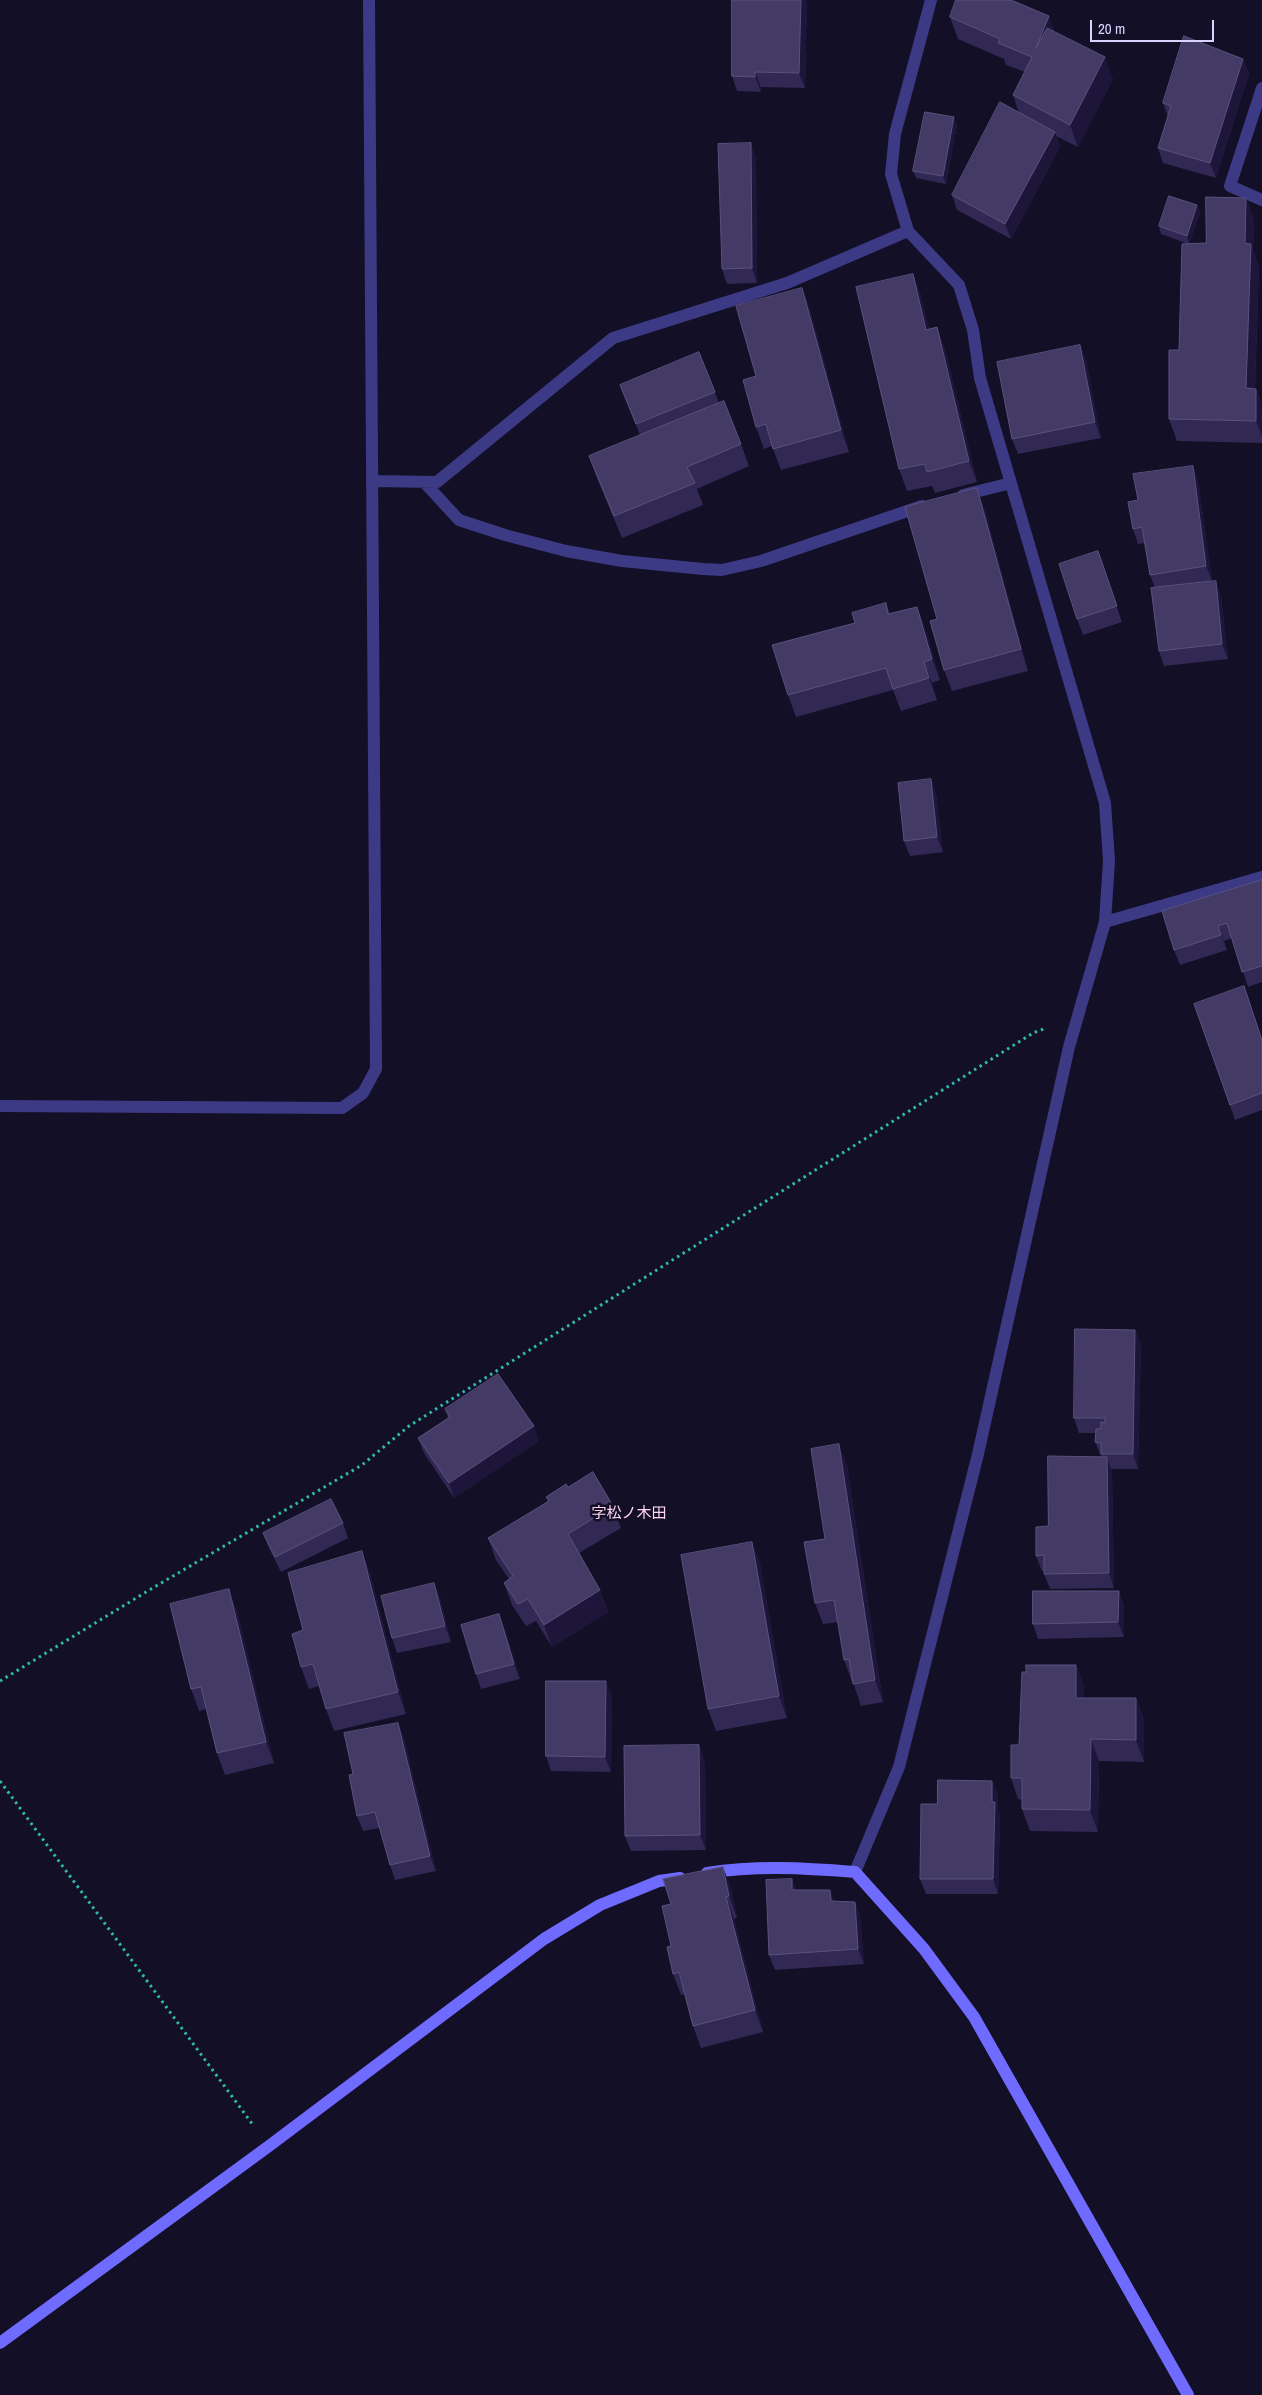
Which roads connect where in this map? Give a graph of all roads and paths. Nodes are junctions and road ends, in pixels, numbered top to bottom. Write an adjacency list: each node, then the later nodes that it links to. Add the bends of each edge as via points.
1 (369, 0): 6 (street)
2 (931, 0): 5 (street, via 895,134 891,174)
3 (1262, 88): 4 (street, via 1230,186)
4 (1262, 200)
5 (908, 231): 7 (street, via 787,283 613,338 437,482); 8 (street, via 959,285 972,330 980,378)
6 (372, 481): 7 (street); 14 (street, via 376,1069 364,1094 342,1108)
7 (424, 482): 10 (street, via 459,520 505,535 622,561 712,570 762,561)
8 (1011, 482): 9 (street); 12 (street, via 1105,803 1109,861)
9 (948, 499)
10 (930, 503)
11 (1262, 877): 12 (street)
12 (1105, 922): 13 (street)
13 (1075, 1025): 15 (path, via 1054,1024 1033,1033 409,1426 362,1465 150,1589); 17 (street, via 978,1454 899,1767)
14 (0, 1106)
15 (0, 1682)
16 (0, 1781): 18 (path)
17 (855, 1872): 18 (street, via 804,1868 734,1869 659,1881 600,1905 544,1939); 20 (street, via 924,1948 974,2017)
18 (269, 2146): 19 (street)
19 (0, 2342)
20 (1188, 2395)

